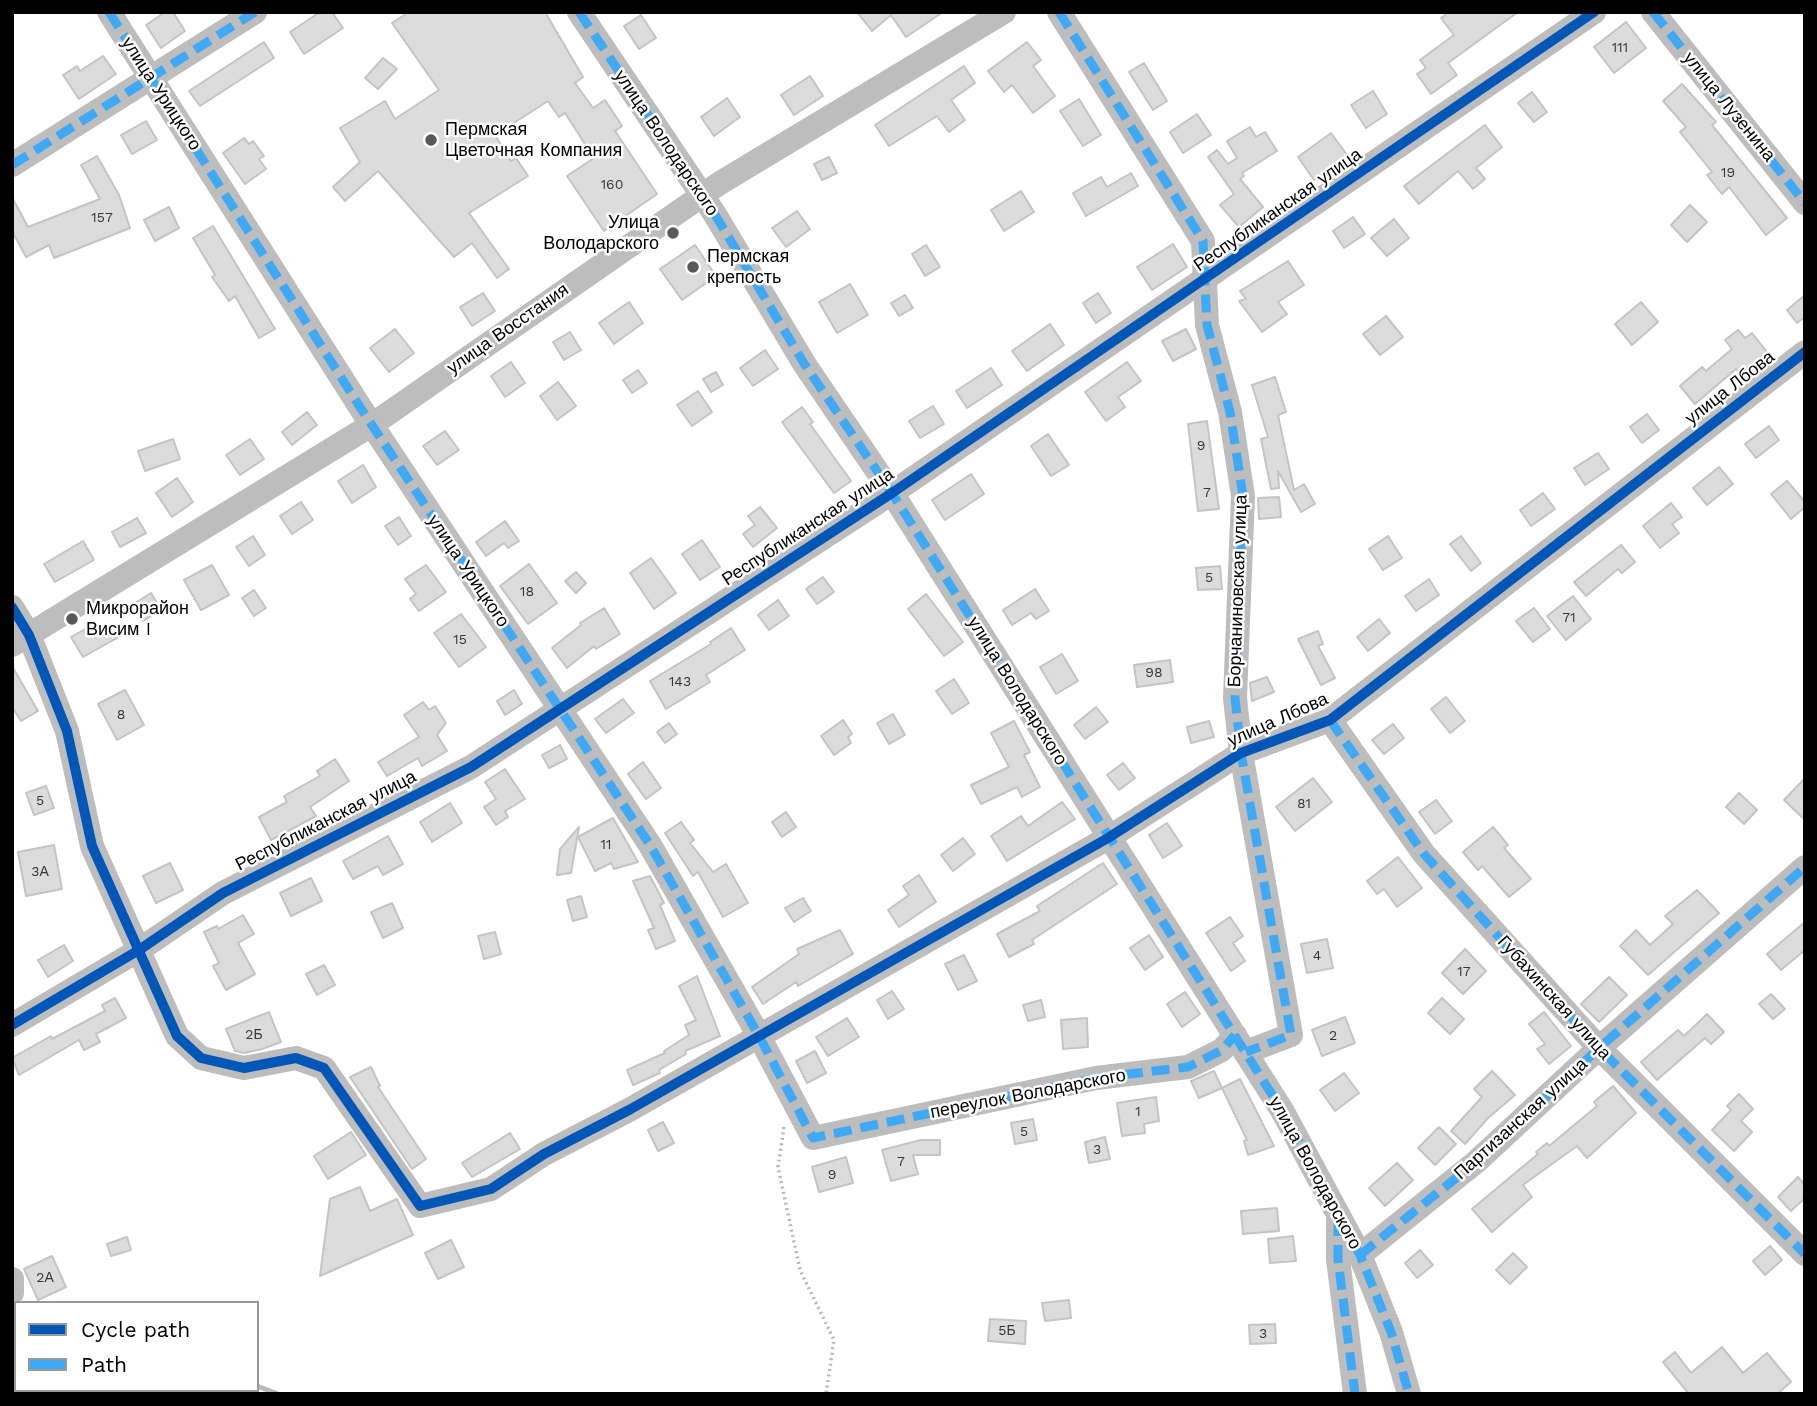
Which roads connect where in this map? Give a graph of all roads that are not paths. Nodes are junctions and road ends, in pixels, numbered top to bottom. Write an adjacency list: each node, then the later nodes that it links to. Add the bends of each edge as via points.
1 (109, 12): 8 (street, улица Урицкого)
2 (255, 12): 8 (street)
3 (579, 12): 10 (street, улица Володарского)
4 (1004, 12): 10 (street, улица Восстания)
5 (1059, 12): 12 (street, Борчаниновская улица, via 1203,241)
6 (1594, 12): 12 (street, Республиканская улица)
7 (1653, 12): 11 (street, улица Лузенина)
8 (152, 78): 9 (street); 14 (street, улица Урицкого)
9 (12, 165)
10 (701, 195): 14 (street, улица Восстания); 15 (street, улица Володарского, via 805,365)
11 (1805, 202)
12 (1207, 281): 15 (street, Республиканская улица); 20 (street, Борчаниновская улица, via 1207,325 1230,412 1243,496 1235,698)
13 (1805, 352): 19 (street, улица Лбова)
14 (373, 424): 17 (street, улица Восстания); 18 (street, улица Урицкого)
15 (892, 493): 18 (street, Республиканская улица); 21 (street, улица Володарского)
16 (12, 607): 17 (street)
17 (21, 640): 23 (street, via 67,732 92,846)
18 (559, 708): 23 (street, Республиканская улица, via 471,767 223,893); 25 (street, улица Урицкого, via 650,845)
19 (1330, 720): 20 (street, улица Лбова); 27 (street, Губахинская улица, via 1424,854)
20 (1241, 753): 21 (street, улица Лбова); 26 (street, Борчаниновская улица, via 1291,1035)
21 (1108, 838): 25 (street, улица Лбова); 26 (street, улица Володарского)
22 (1805, 867): 27 (street, Партизанская улица)
23 (139, 950): 24 (street, Республиканская улица); 25 (street, улица Лбова, via 177,1036 201,1058 244,1068 296,1058 324,1068 420,1206 491,1189 544,1154)
24 (12, 1024)
25 (759, 1036): 28 (street, улица Урицкого)
26 (1240, 1044): 28 (street, переулок Володарского, via 1188,1067 1096,1078); 29 (street, улица Володарского, via 1283,1112)
27 (1599, 1048): 30 (street, Губахинская улица); 31 (street, Партизанская улица, via 1476,1162)
28 (813, 1138)
29 (1338, 1218): 31 (street, улица Володарского); 34 (street, via 1338,1259)
30 (1805, 1254)
31 (1360, 1255): 35 (street, улица Володарского, via 1391,1332)
32 (12, 1279): 33 (street)
33 (12, 1293)
34 (1355, 1394)
35 (1409, 1394)

